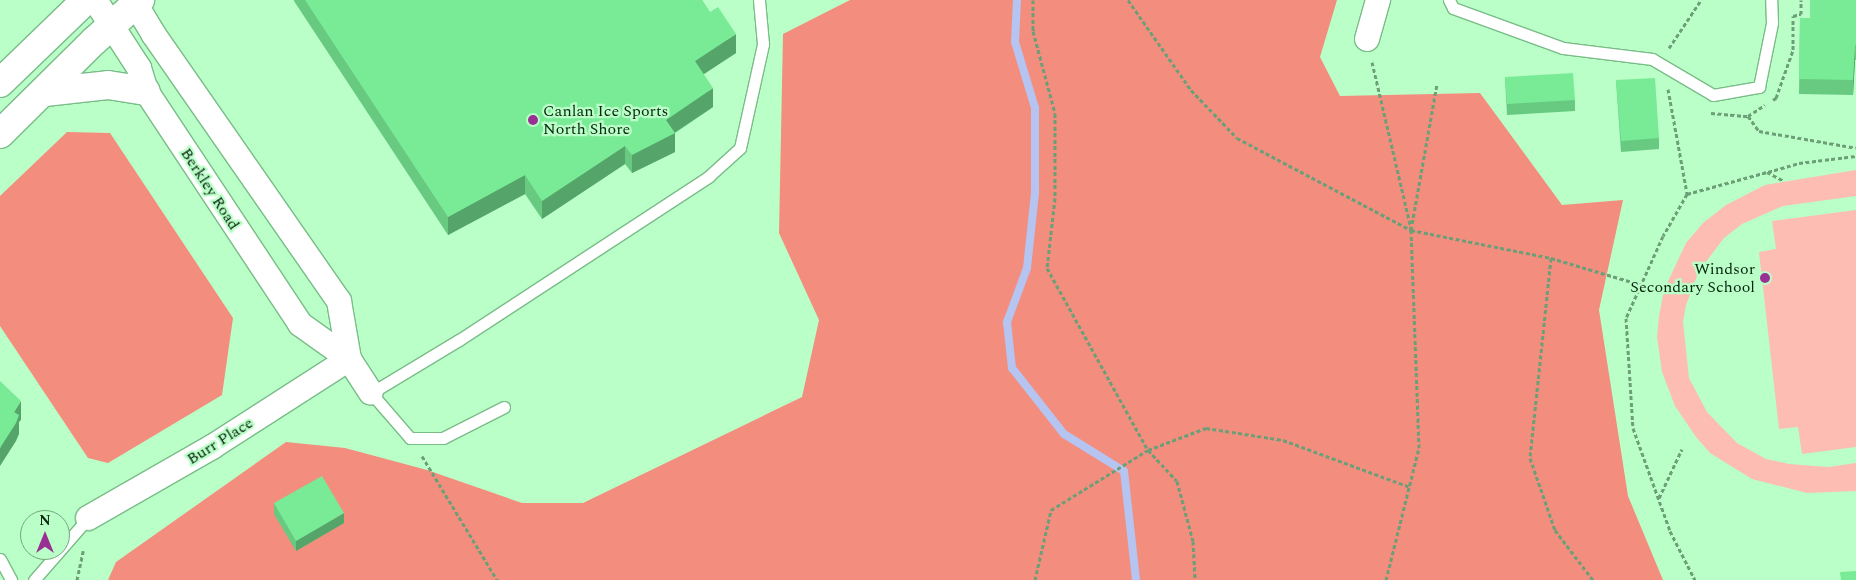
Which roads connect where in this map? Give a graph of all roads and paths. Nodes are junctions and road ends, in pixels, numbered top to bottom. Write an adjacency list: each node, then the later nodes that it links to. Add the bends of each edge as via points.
1 (86, 0): 14 (main road)
2 (95, 0): 11 (street, Berkley Road)
3 (759, 0): 29 (lane, via 763,44 740,148 699,183 459,340)
4 (1033, 0): 33 (path, via 1033,31 1055,113 1055,198 1047,268)
5 (1128, 0): 25 (path, via 1191,90 1238,138)
6 (1378, 0): 12 (street)
7 (1702, 0): 13 (path)
8 (1771, 0): 13 (lane, via 1772,24 1759,87 1713,96)
9 (136, 1): 11 (main road); 28 (street, Berkley Road, via 339,301)
10 (1451, 4): 13 (lane, via 1563,48 1652,59)
11 (112, 26): 16 (street, Berkley Road, via 139,68); 17 (main road)
12 (1367, 39): 25 (path)
13 (1662, 65): 24 (path)
14 (0, 82)
15 (1437, 84): 25 (path)
16 (146, 91): 17 (main road, via 108,85); 28 (street, Berkley Road, via 300,324)
17 (45, 92): 19 (main road)
18 (1748, 116): 20 (path, via 1759,131)
19 (0, 134)
20 (1856, 148)
21 (1856, 156): 22 (path, via 1799,163)
22 (1767, 172): 23 (path); 24 (path)
23 (1784, 181)
24 (1687, 194): 27 (path, via 1662,236)
25 (1411, 230): 26 (path); 34 (path, via 1419,448)
26 (1552, 258): 27 (path); 44 (path, via 1530,458 1555,530)
27 (1642, 285): 35 (path, via 1626,318 1632,428)
28 (349, 359): 29 (street, Berkley Road); 36 (street, Burr Place, via 212,447)
29 (371, 393): 31 (lane)
30 (504, 407): 31 (lane, via 443,438)
31 (410, 438): 40 (path)
32 (1682, 449): 35 (path)
33 (1148, 450): 34 (path, via 1206,428 1283,440); 41 (path, via 1051,510); 42 (path, via 1177,481 1193,542)
34 (1410, 488): 43 (path)
35 (1659, 499): 45 (path, via 1670,531)
36 (88, 518): 39 (lane)
37 (0, 559): 38 (lane)
38 (11, 580)
39 (34, 580)
40 (496, 580)
41 (1036, 580)
42 (1194, 580)
43 (1386, 580)
44 (1593, 580)
45 (1695, 580)

